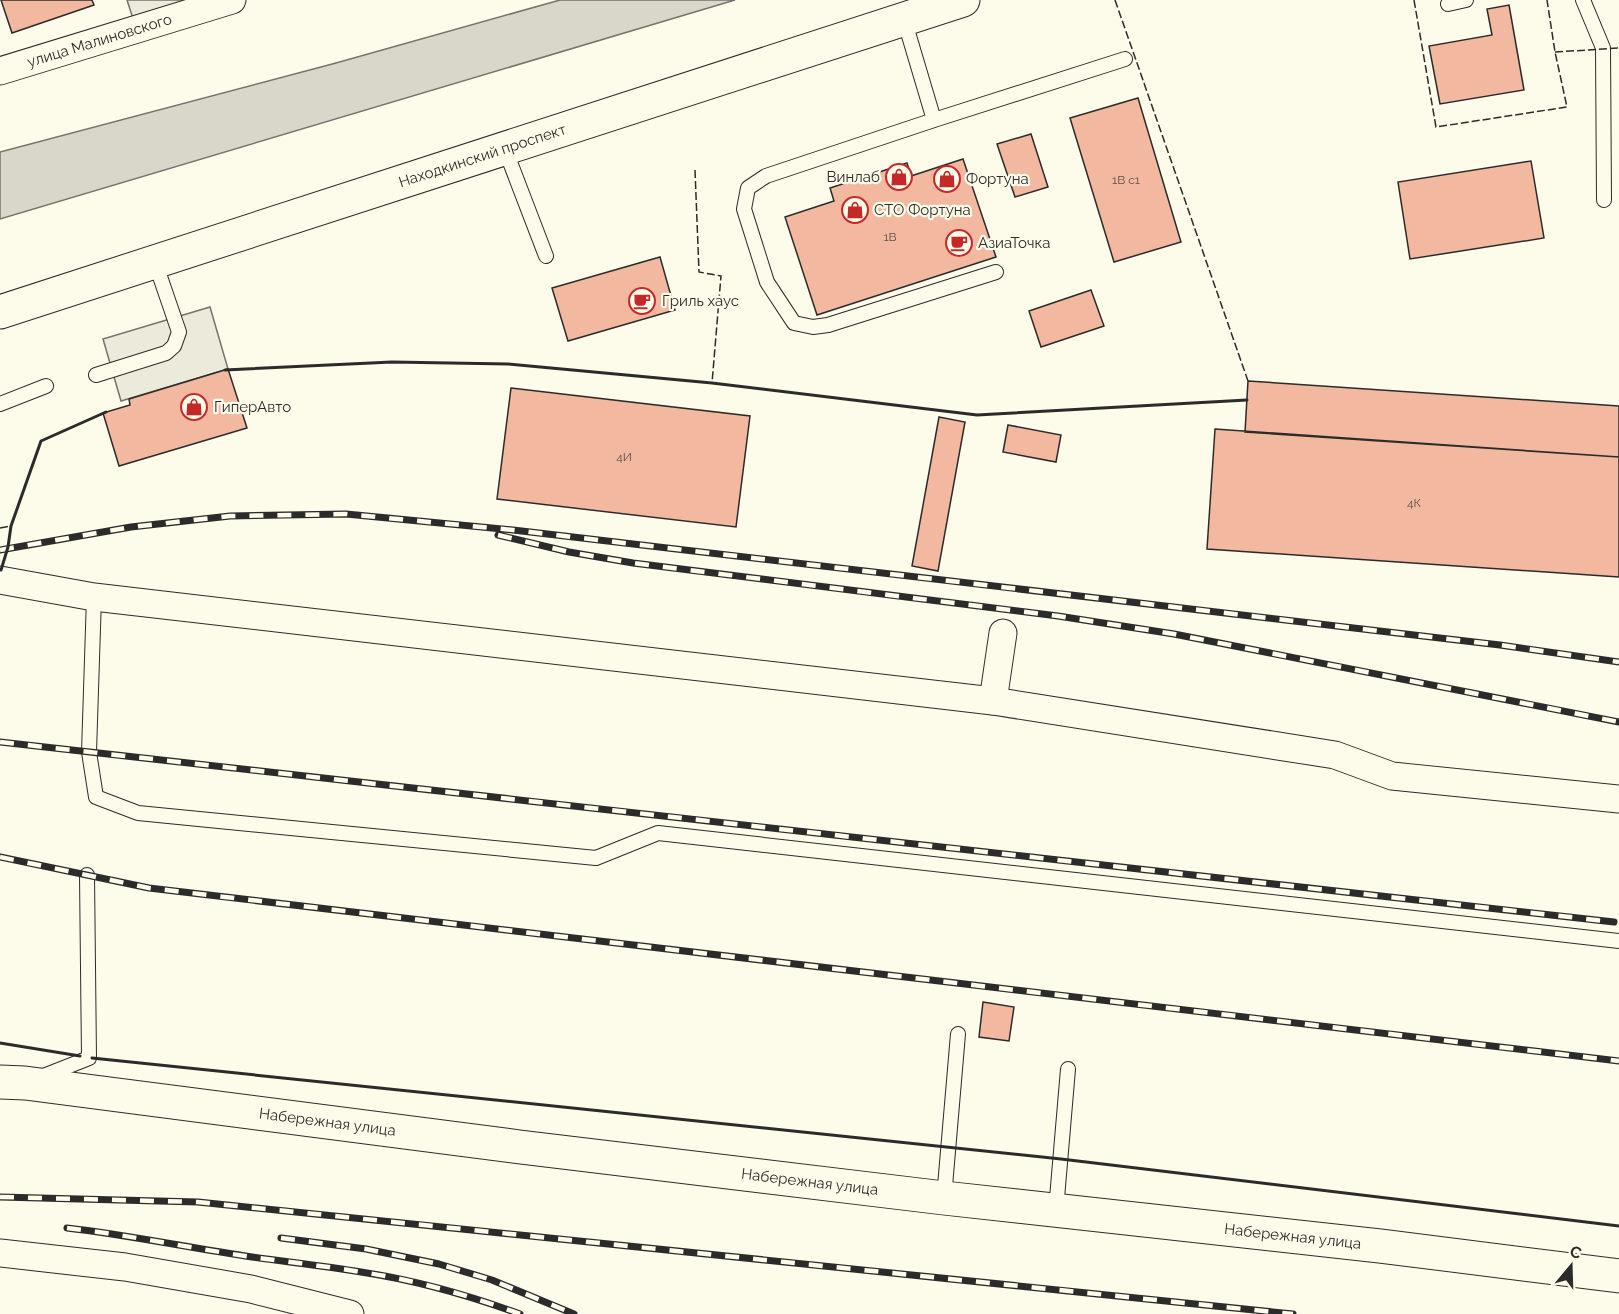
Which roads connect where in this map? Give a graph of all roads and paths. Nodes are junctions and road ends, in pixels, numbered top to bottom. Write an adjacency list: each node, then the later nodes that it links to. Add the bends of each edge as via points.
1 (232, 0): 8 (street, улица Малиновского)
2 (963, 0): 6 (main road, Находкинский проспект)
3 (1466, 0): 5 (lane)
4 (1582, 0): 11 (lane, via 1604,48)
5 (1448, 4)
6 (904, 19): 9 (lane); 10 (main road, Находкинский проспект)
7 (1125, 59): 9 (lane)
8 (0, 71)
9 (934, 120): 14 (lane, via 766,176 748,188 744,208 767,282 794,323 813,327)
10 (505, 149): 12 (lane); 13 (main road, Находкинский проспект)
11 (1604, 200)
12 (546, 256)
13 (155, 262): 15 (main road, Находкинский проспект); 16 (lane, via 179,332 174,346 166,353)
14 (996, 272)
15 (0, 312)
16 (96, 375)
17 (46, 386): 18 (lane)
18 (0, 404)
19 (0, 580): 20 (street)
20 (94, 597): 22 (street); 25 (lane, via 89,753 96,797 138,813 596,858 658,834)
21 (1003, 633): 22 (street)
22 (993, 701): 23 (street, via 1335,755 1392,776)
23 (1619, 799)
24 (87, 875): 28 (lane, via 89,1058)
25 (1619, 941)
26 (958, 1034): 29 (lane)
27 (1068, 1069): 30 (lane)
28 (13, 1082): 29 (main road, Набережная улица)
29 (944, 1198): 30 (main road, Набережная улица)
30 (1056, 1212): 32 (main road, Набережная улица)
31 (0, 1253): 33 (street, via 125,1267 251,1289)
32 (1619, 1276)
33 (350, 1314)

